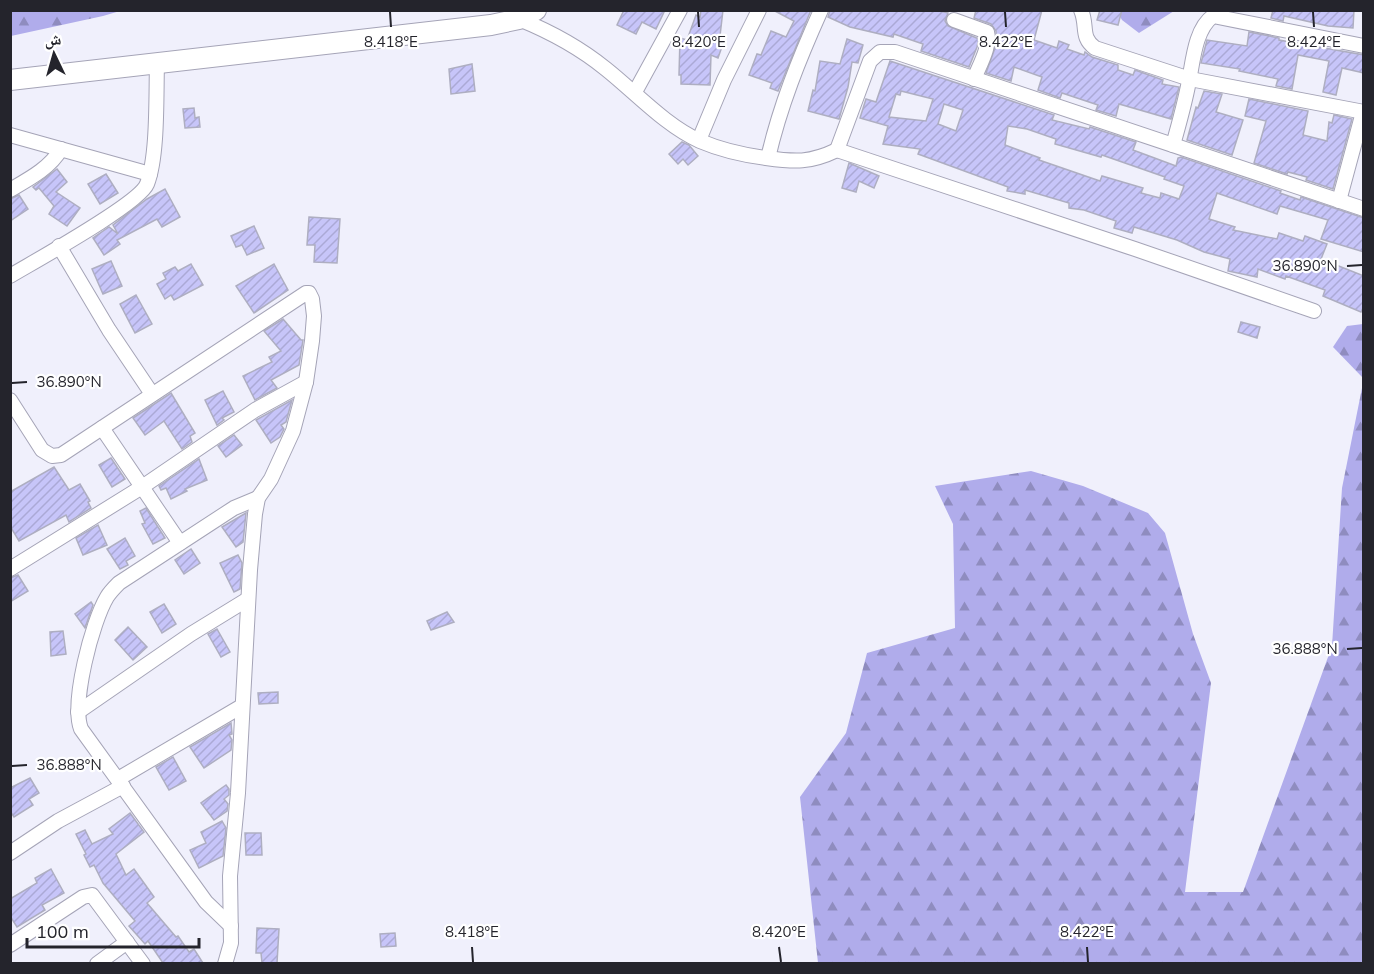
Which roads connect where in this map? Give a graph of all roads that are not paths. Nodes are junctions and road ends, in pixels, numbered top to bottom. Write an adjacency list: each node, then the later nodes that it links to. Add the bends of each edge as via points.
1 (680, 10): 12 (street)
2 (759, 10): 15 (street)
3 (821, 10): 19 (street, via 794,69)
4 (1081, 10): 10 (street, via 1085,37 1095,48)
5 (528, 14): 8 (main road, via 491,25); 12 (street)
6 (954, 20): 9 (street, via 988,34)
7 (1364, 46): 10 (street, via 1213,16 1205,23 1195,49)
8 (157, 64): 11 (main road); 20 (street)
9 (974, 79): 16 (street); 18 (street, via 895,52 880,52 870,61)
10 (1190, 79): 13 (street); 16 (street)
11 (10, 80)
12 (635, 93): 15 (street)
13 (1363, 112): 22 (street)
14 (10, 135): 17 (street)
15 (699, 140): 19 (street, via 740,155)
16 (1173, 145): 22 (street)
17 (61, 149): 20 (street); 21 (street, via 40,171)
18 (837, 150): 19 (street, via 819,159 797,162); 26 (street)
19 (768, 158)
20 (150, 174): 24 (street, via 139,196)
21 (10, 190)
22 (1339, 201): 23 (street)
23 (1364, 209)
24 (59, 246): 25 (street); 28 (street)
25 (10, 276)
26 (1314, 311)
27 (306, 382): 28 (street, via 314,316 308,292); 31 (street, via 255,410); 32 (street, via 293,431)
28 (152, 394): 30 (street)
29 (10, 400): 30 (street, via 48,455 61,455)
30 (102, 428): 31 (street)
31 (142, 487): 33 (street); 34 (street)
32 (258, 498): 33 (street, via 243,503); 35 (street)
33 (180, 543): 37 (street, via 119,583 107,597 85,659)
34 (10, 569)
35 (248, 599): 36 (street); 37 (street, via 191,633)
36 (242, 706): 38 (street); 40 (street, via 230,876)
37 (78, 712): 38 (street, via 81,729)
38 (120, 782): 39 (street); 40 (street, via 206,902)
39 (10, 853)
40 (231, 926): 45 (street)
41 (127, 942): 42 (street, via 94,897 88,895); 43 (street); 44 (street)
42 (10, 945)
43 (97, 963)
44 (143, 963)
45 (225, 963)

